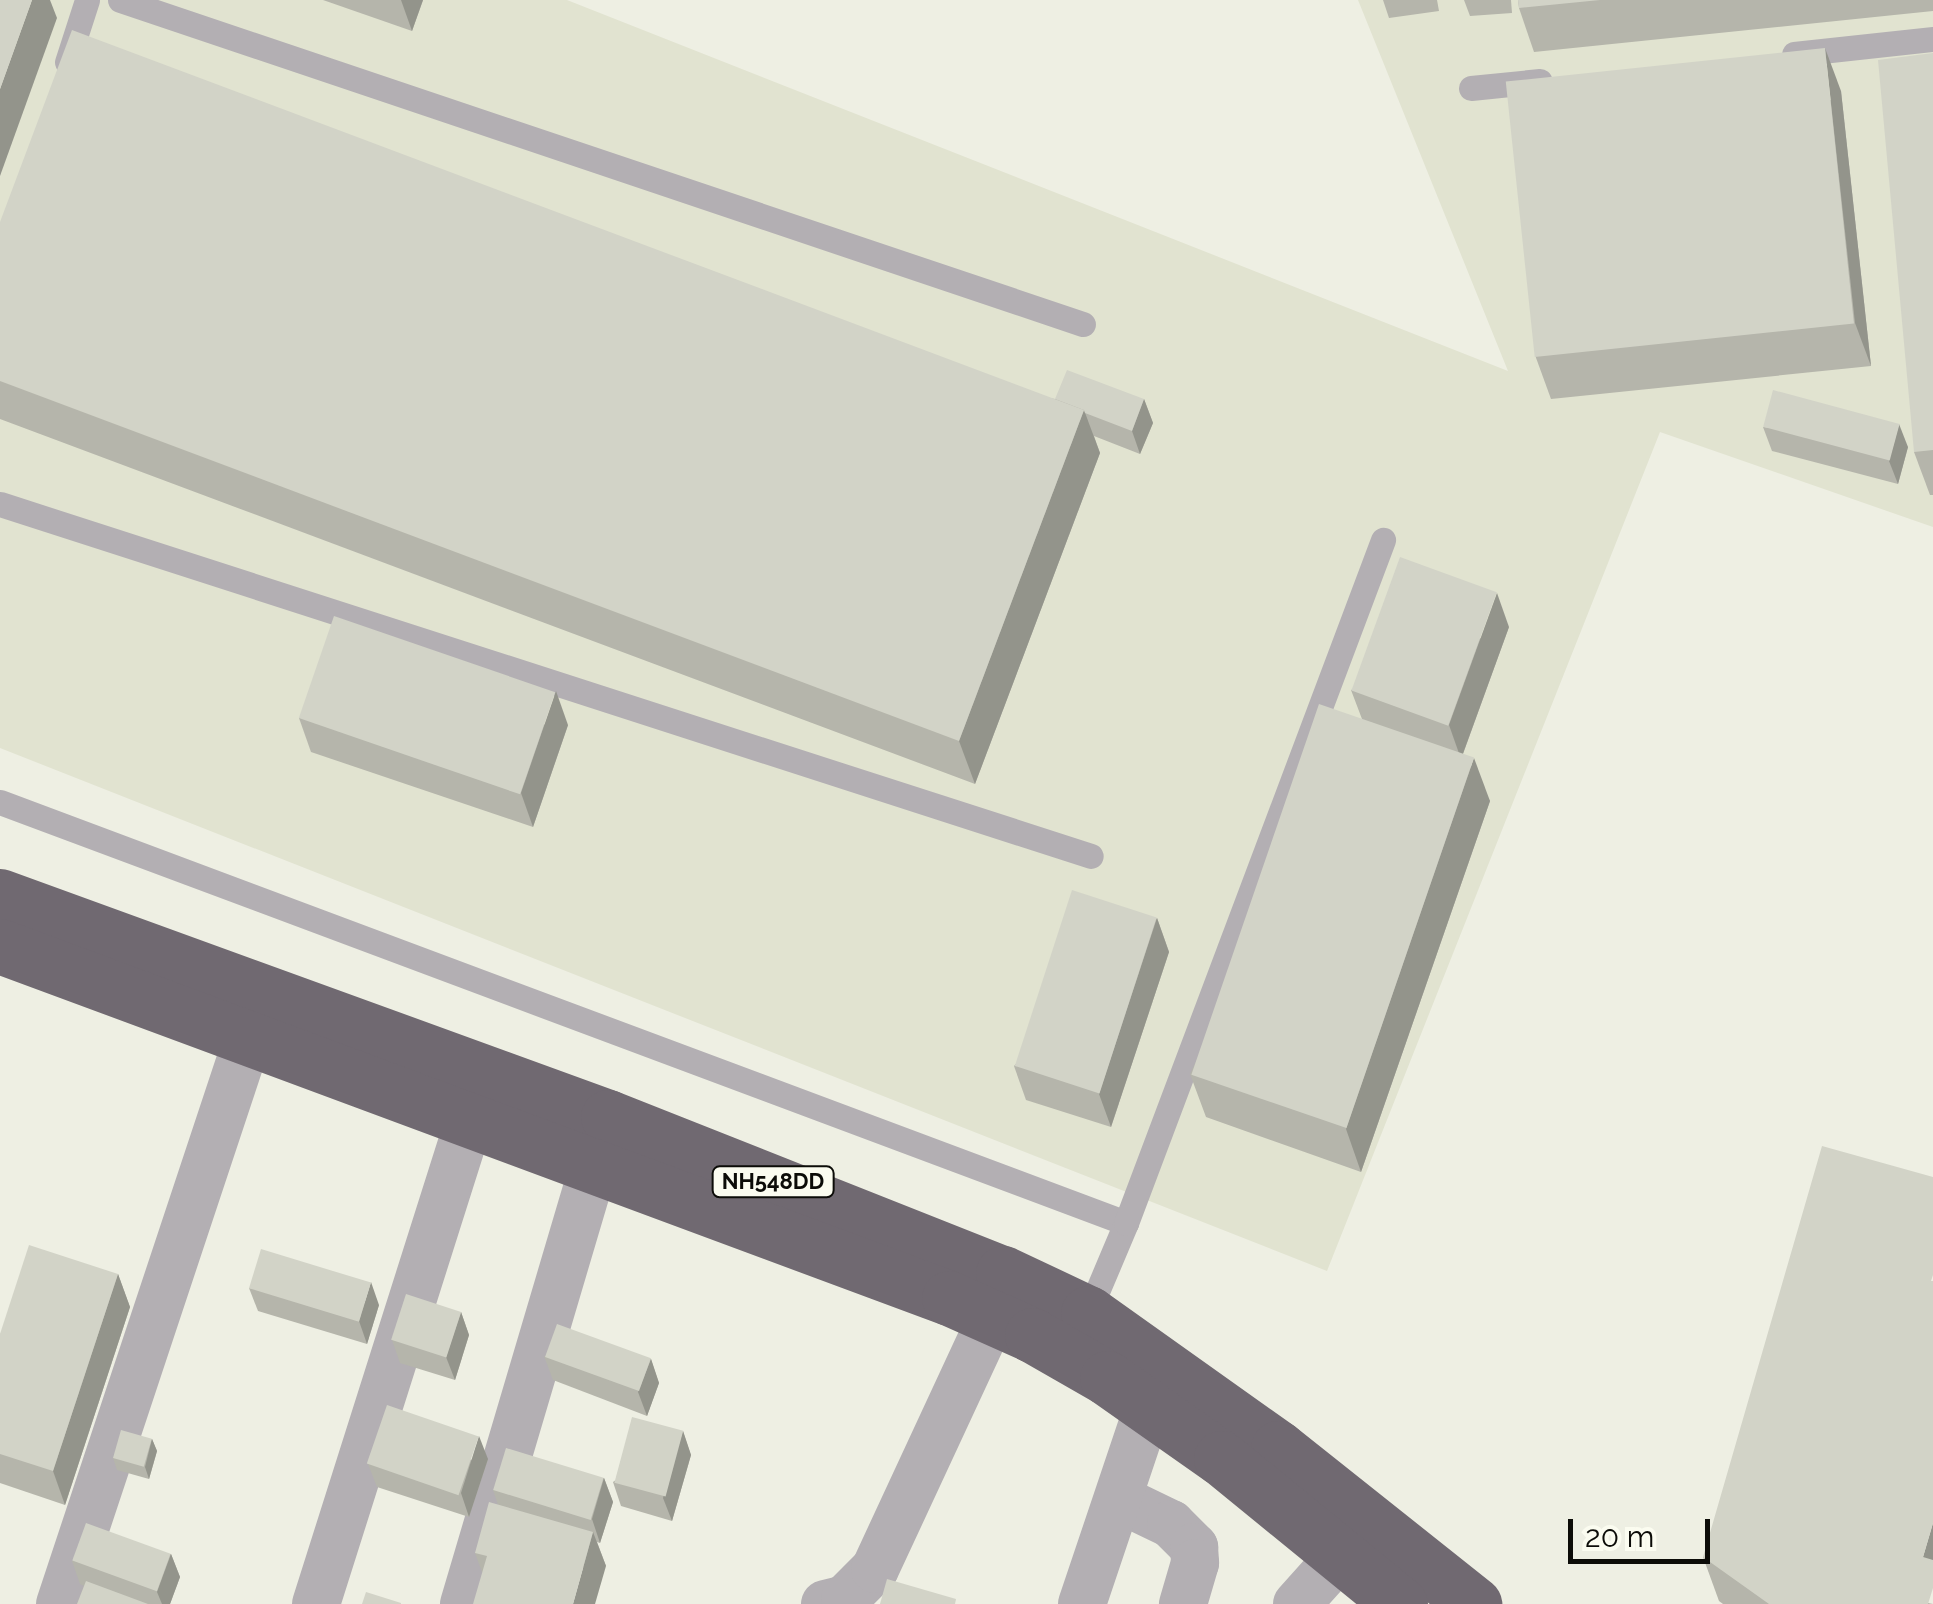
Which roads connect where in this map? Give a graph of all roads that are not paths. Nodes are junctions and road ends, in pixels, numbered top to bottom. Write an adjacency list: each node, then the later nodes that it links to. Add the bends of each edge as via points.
1 (88, 0): 7 (lane)
2 (120, 0): 8 (lane)
3 (1933, 39): 4 (lane)
4 (1760, 58)
5 (1567, 78): 6 (lane)
6 (1471, 88)
7 (56, 94)
8 (1084, 324)
9 (0, 504): 12 (lane)
10 (1383, 540): 18 (lane)
11 (0, 802): 18 (lane)
12 (1091, 856)
13 (0, 896): 19 (highway, NH548DD, via 608,1116)
14 (0, 946): 15 (highway, NH548DD)
15 (248, 1038): 16 (highway, NH548DD); 25 (street)
16 (469, 1120): 17 (highway, NH548DD); 26 (street)
17 (594, 1166): 19 (highway, NH548DD); 27 (street)
18 (1126, 1223): 20 (lane)
19 (1000, 1296): 20 (highway, NH548DD); 21 (highway, NH548DD, via 1032,1336); 24 (street, via 874,1570)
20 (1088, 1312): 32 (highway, NH548DD, via 1278,1448)
21 (1149, 1406): 22 (street); 23 (highway, NH548DD)
22 (1119, 1498): 28 (street); 29 (street, via 1171,1524 1194,1547)
23 (1341, 1556): 30 (street); 31 (highway, NH548DD)
24 (837, 1602)
25 (60, 1604)
26 (316, 1604)
27 (464, 1604)
28 (1082, 1604)
29 (1183, 1604)
30 (1297, 1604)
31 (1400, 1604)
32 (1474, 1604)

